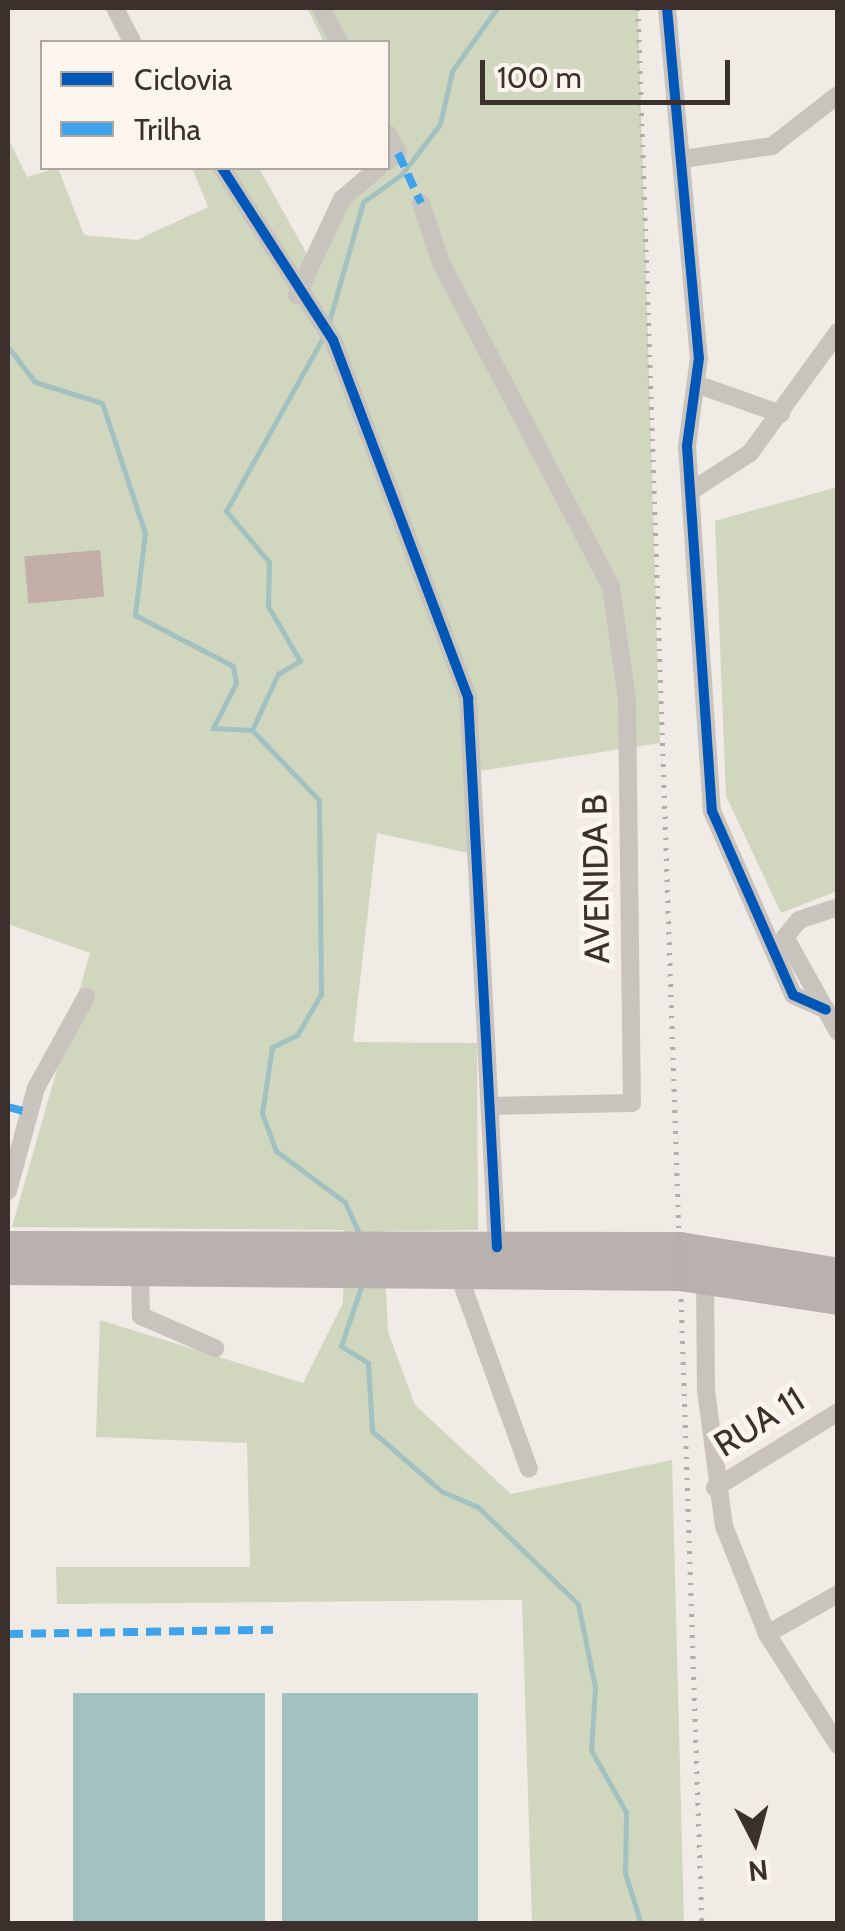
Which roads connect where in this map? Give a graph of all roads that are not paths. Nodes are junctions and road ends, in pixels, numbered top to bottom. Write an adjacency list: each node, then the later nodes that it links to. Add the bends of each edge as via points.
1 (115, 8): 4 (street)
2 (321, 8): 5 (street)
3 (667, 8): 8 (street)
4 (131, 40)
5 (338, 40)
6 (838, 95): 8 (street, via 772,146)
7 (390, 138): 9 (street, via 398,153)
8 (683, 158): 15 (street)
9 (390, 159)
10 (223, 170): 13 (street)
11 (376, 170): 13 (street, via 342,198)
12 (422, 204): 22 (street, AVENIDA B, via 441,264 602,566 621,634 634,1095 614,1108)
13 (297, 295): 22 (street, via 334,340 468,698)
14 (838, 332): 16 (street)
15 (696, 384): 16 (street); 17 (street)
16 (780, 414): 17 (street, via 732,471)
17 (692, 491): 20 (street, via 712,811 794,995)
18 (838, 907): 20 (street, via 785,931)
19 (86, 997): 23 (street, via 36,1088)
20 (826, 1010): 21 (street)
21 (838, 1032)
22 (492, 1106): 25 (street)
23 (8, 1190)
24 (8, 1246): 26 (main road)
25 (498, 1247): 27 (main road); 31 (main road, via 693,1248)
26 (186, 1259): 27 (main road); 29 (main road)
27 (390, 1259): 30 (main road)
28 (8, 1270): 29 (main road)
29 (140, 1272): 34 (street, via 141,1316)
30 (458, 1273): 32 (main road); 36 (street)
31 (838, 1273)
32 (705, 1277): 33 (main road); 37 (street)
33 (838, 1300)
34 (214, 1348)
35 (838, 1412): 37 (street, RUA 11)
36 (529, 1468)
37 (715, 1488): 39 (street)
38 (838, 1594): 39 (street)
39 (768, 1634): 40 (street)
40 (838, 1744)

